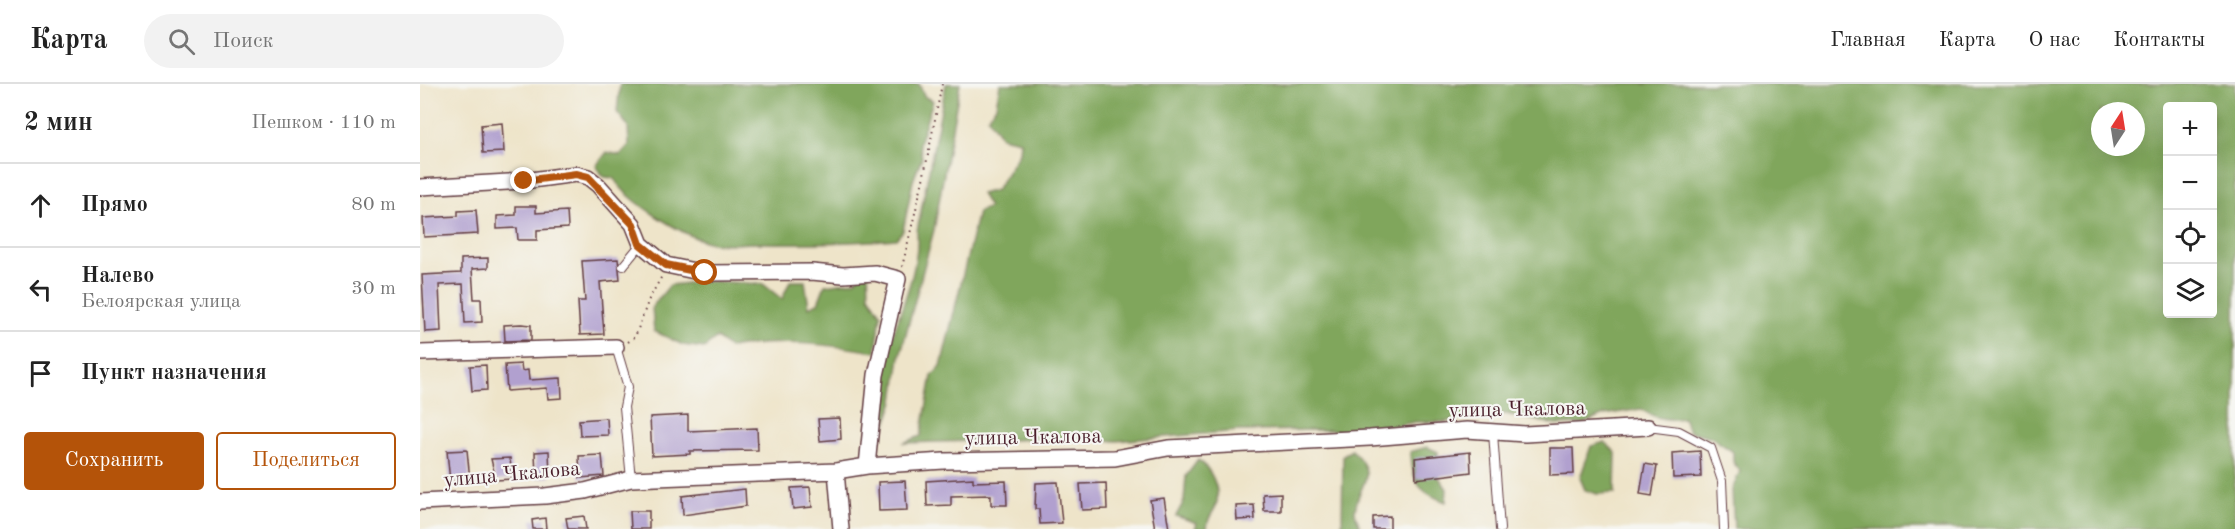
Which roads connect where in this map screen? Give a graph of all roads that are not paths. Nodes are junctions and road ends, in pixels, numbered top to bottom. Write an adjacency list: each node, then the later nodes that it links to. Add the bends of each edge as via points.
1 (420, 187): 2 (street, via 576,174 588,177 633,224)
2 (640, 244): 3 (lane); 8 (street, via 666,265 705,273 875,273 898,279 876,375)
3 (623, 266)
4 (615, 347): 5 (street); 10 (lane, via 628,387 624,407)
5 (420, 353)
6 (1648, 427): 7 (street, улица Чкалова); 14 (lane, via 1679,431 1711,448 1722,481)
7 (1493, 434): 8 (street, улица Чкалова, via 1467,430 1168,448 1115,458 944,460); 13 (lane)
8 (867, 466): 9 (street, улица Чкалова)
9 (836, 471): 10 (street, улица Чкалова); 12 (street)
10 (631, 479): 11 (street, улица Чкалова, via 545,496)
11 (420, 502)
12 (841, 529)
13 (1500, 529)
14 (1724, 529)

